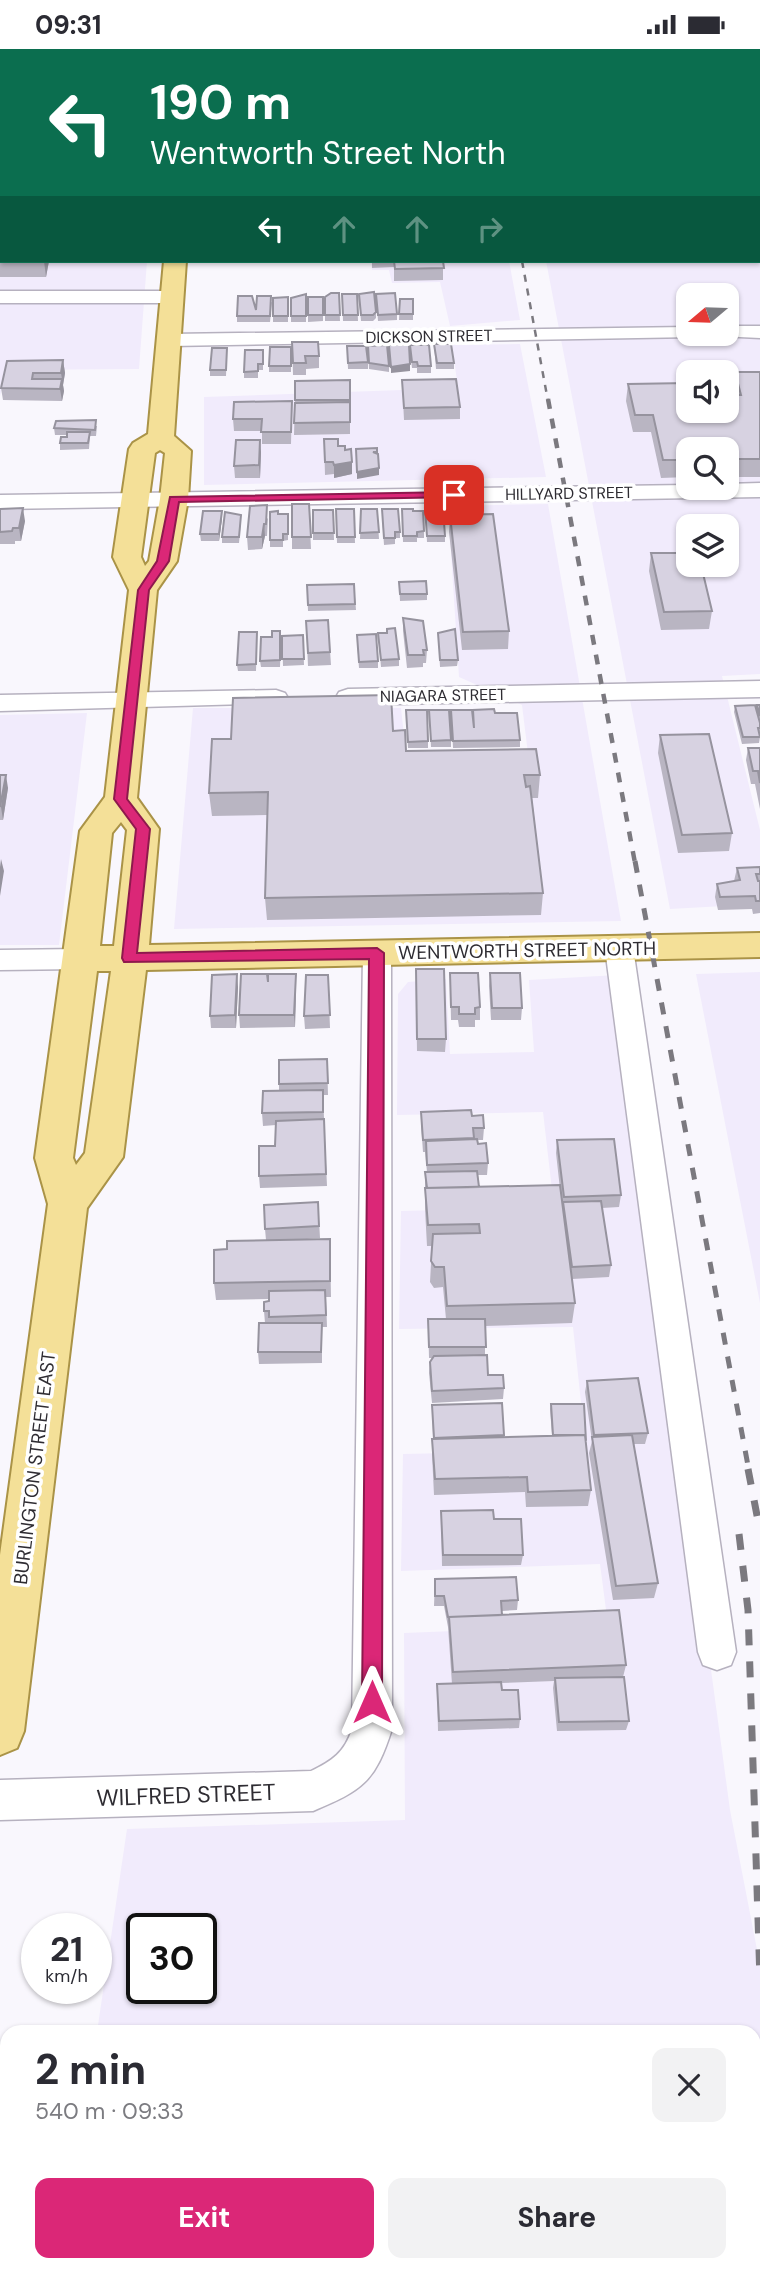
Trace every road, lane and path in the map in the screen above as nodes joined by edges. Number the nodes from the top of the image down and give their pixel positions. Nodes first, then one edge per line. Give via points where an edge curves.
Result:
1 (175, 263) edge
2 (0, 297) edge
3 (173, 297) junction
4 (739, 332) edge
5 (760, 332) edge
6 (676, 333) edge
7 (171, 340) junction
8 (161, 438) junction
9 (760, 490) edge
10 (135, 499) junction
11 (174, 499) junction
12 (0, 502) edge
13 (144, 590) junction
14 (760, 689) edge
15 (328, 697) edge
16 (301, 698) edge
17 (132, 701) junction
18 (0, 703) edge
19 (121, 799) junction
20 (760, 945) edge
21 (620, 947) junction
22 (377, 953) junction
23 (129, 958) junction
24 (81, 959) junction
25 (0, 960) edge
26 (68, 1204) junction
27 (717, 1652) dead end
28 (0, 1731) edge
29 (0, 1800) edge

1 - 3 main road
2 - 3 street
3 - 7 main road
4 - 5 street
6 - 7 street, DICKSON STREET
7 - 8 main road
8 - 10 main road via 142,449
8 - 11 main road via 178,451
9 - 11 street, HILLYARD STREET
10 - 11 street, HILLYARD STREET
10 - 12 street, HILLYARD STREET
10 - 13 main road via 127,557
11 - 13 main road via 163,561
13 - 17 main road
14 - 15 street, NIAGARA STREET
16 - 17 street
17 - 18 street
17 - 19 main road
19 - 23 main road via 143,829
19 - 24 main road, BURLINGTON STREET EAST via 96,831
20 - 21 main road, WENTWORTH STREET NORTH
21 - 22 main road, WENTWORTH STREET NORTH
21 - 27 street
22 - 23 main road, WENTWORTH STREET NORTH
22 - 29 street, WILFRED STREET via 372,1729 362,1760 342,1777 313,1791
23 - 24 main road, WENTWORTH STREET NORTH
23 - 26 main road via 104,1157
24 - 25 street, WENTWORTH STREET NORTH
24 - 26 main road, BURLINGTON STREET EAST via 54,1158
26 - 28 main road, BURLINGTON STREET EAST

